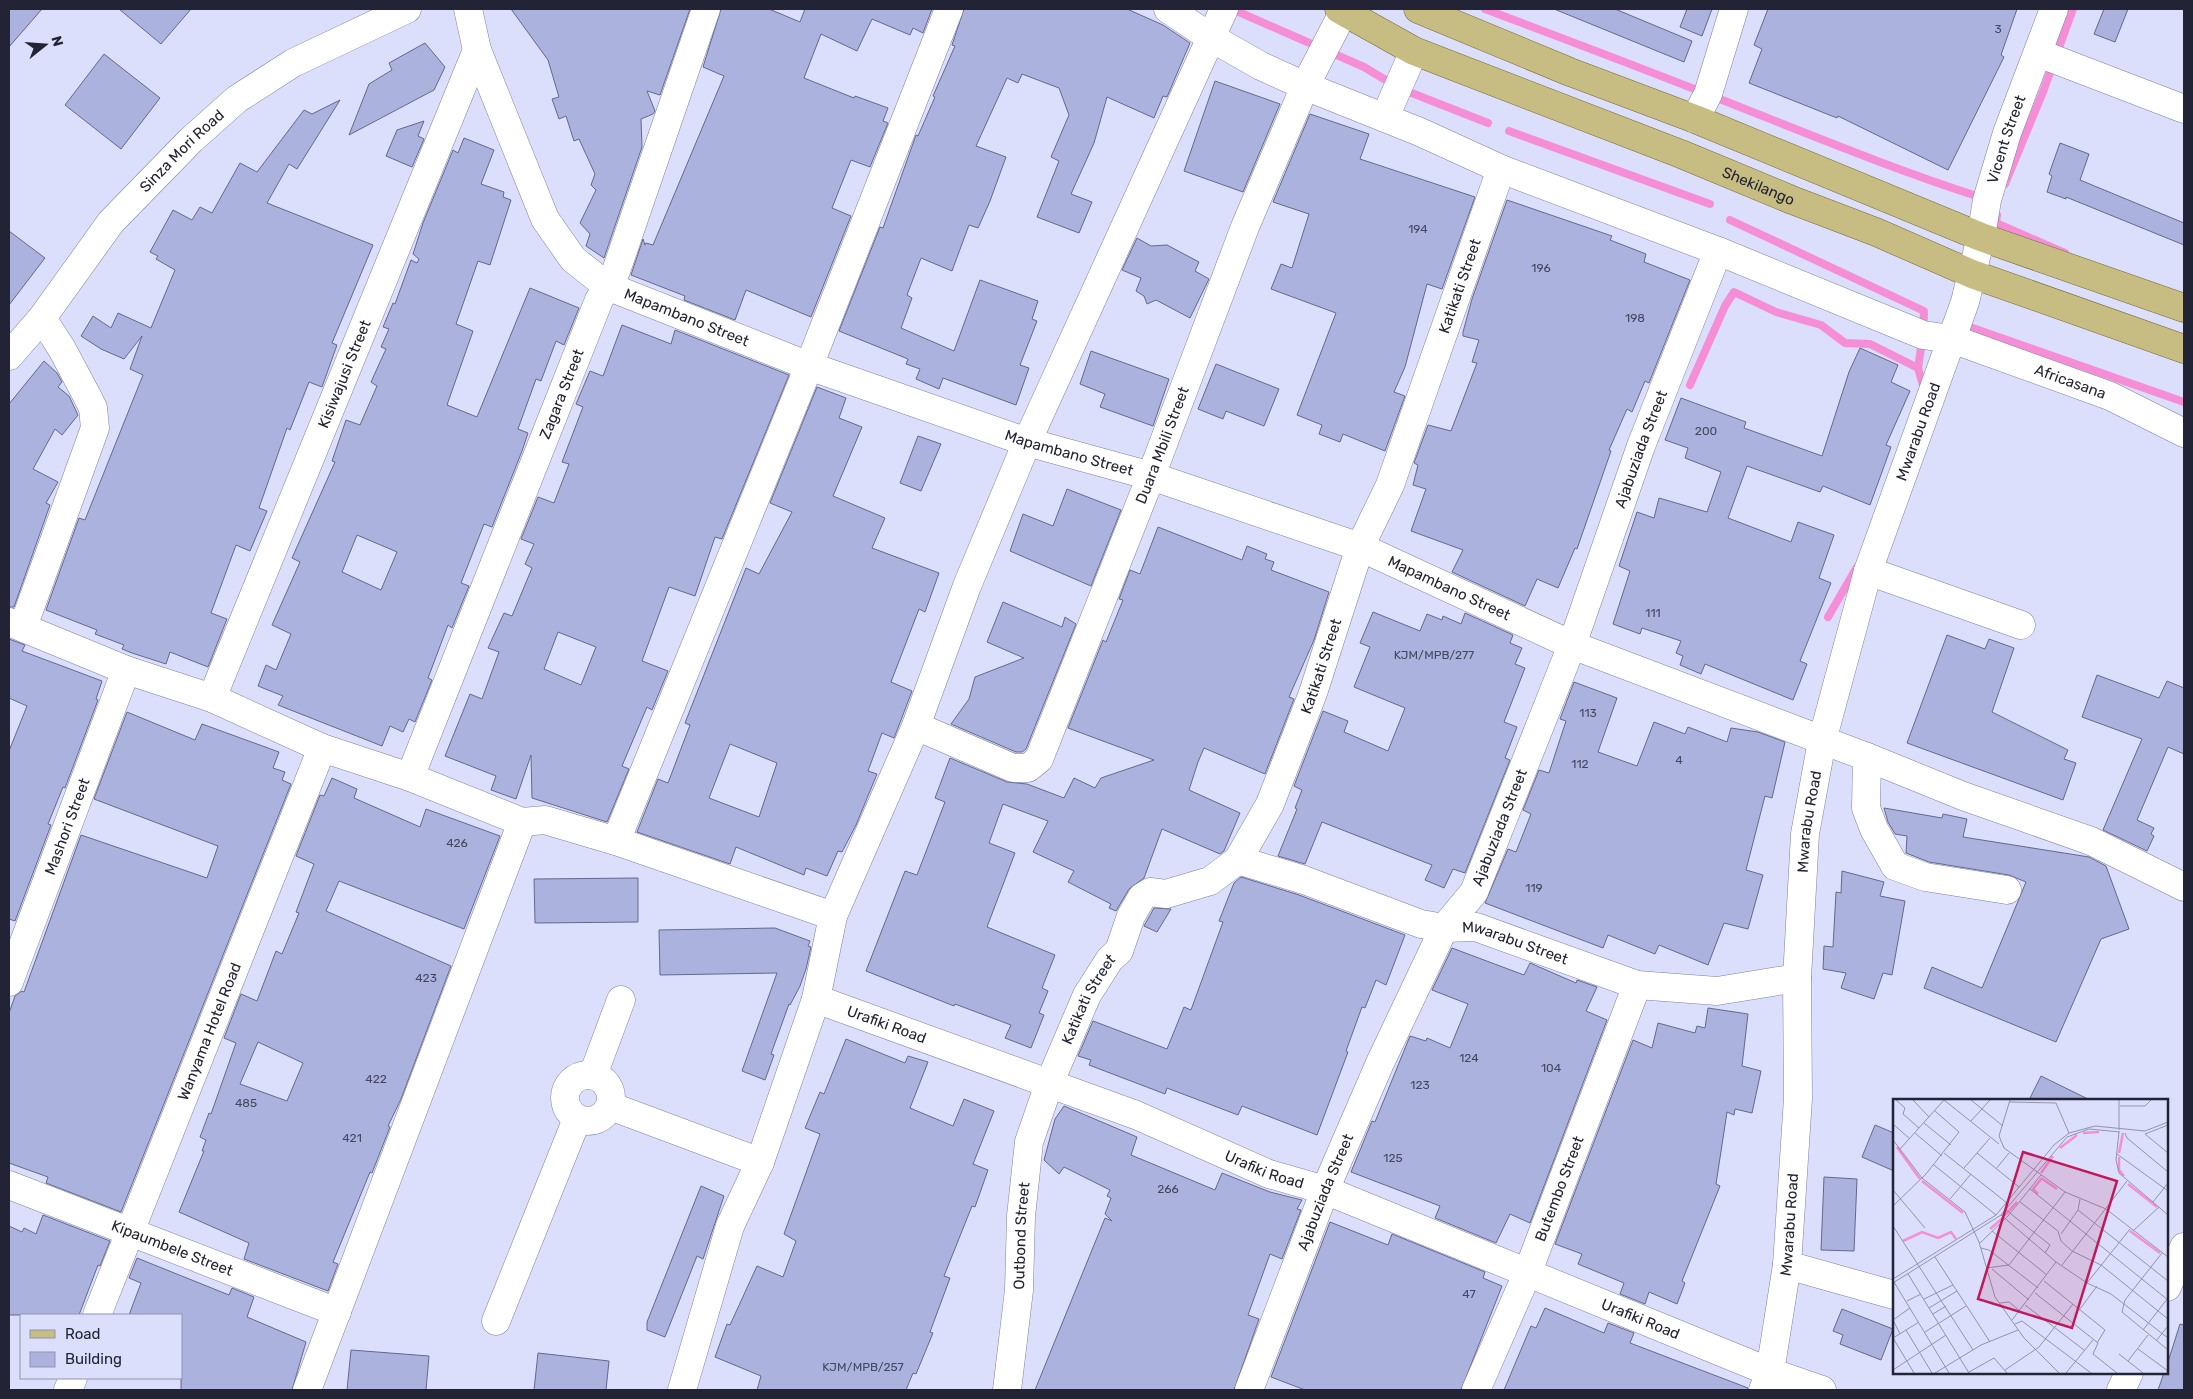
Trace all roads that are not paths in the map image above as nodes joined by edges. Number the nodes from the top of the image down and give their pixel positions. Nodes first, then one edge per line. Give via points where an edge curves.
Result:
1 (407, 9) edge
2 (468, 9) edge
3 (706, 9) edge
4 (949, 9) edge
5 (1168, 9) edge
6 (1224, 9) edge
7 (1734, 9) edge
8 (2054, 9) edge
9 (1342, 10) edge
10 (1427, 11) edge
11 (1210, 37) junction
12 (477, 50) junction
13 (1414, 52) junction
14 (2038, 53) junction
15 (1305, 86) junction
16 (2184, 108) edge
17 (1385, 117) junction
18 (1695, 119) junction
19 (1501, 169) junction
20 (1981, 237) junction
21 (1718, 251) junction
22 (1972, 274) junction
23 (607, 286) junction
24 (2184, 308) edge
25 (42, 318) junction
26 (1952, 339) junction
27 (2184, 349) edge
28 (9, 356) edge
29 (809, 366) junction
30 (2184, 434) edge
31 (1027, 442) junction
32 (1151, 476) junction
33 (1360, 547) junction
34 (1868, 571) junction
35 (16, 625) edge
36 (2021, 625) dead end
37 (1572, 645) junction
38 (126, 670) junction
39 (212, 698) junction
40 (916, 726) junction
41 (1822, 741) junction
42 (322, 748) junction
43 (1867, 757) junction
44 (410, 777) junction
45 (522, 822) junction
46 (616, 841) junction
47 (1238, 860) junction
48 (2184, 887) edge
49 (2008, 890) dead end
50 (833, 916) junction
51 (1444, 928) junction
52 (1797, 978) junction
53 (9, 982) edge
54 (1637, 985) junction
55 (816, 999) junction
56 (621, 1000) dead end
57 (593, 1075) junction
58 (1049, 1084) junction
59 (610, 1106) junction
60 (577, 1118) junction
61 (760, 1162) junction
62 (9, 1185) edge
63 (1325, 1190) junction
64 (129, 1232) junction
65 (2184, 1247) edge
66 (1787, 1265) junction
67 (1527, 1274) junction
68 (2168, 1284) edge
69 (1893, 1295) edge
70 (337, 1312) junction
71 (97, 1314) edge
72 (496, 1321) dead end
73 (2129, 1374) edge
74 (1767, 1381) edge
75 (308, 1390) edge
76 (682, 1390) edge
77 (1007, 1390) edge
78 (1249, 1390) edge
79 (1476, 1390) edge
80 (1822, 1390) edge
81 (2121, 1390) edge

1 - 25 street, Sinza Mori Road via 293,62 237,98 111,222
2 - 12 street, Mapambano Street
3 - 23 street, Zagara Street via 616,271
4 - 29 street
5 - 11 street, Africasana
6 - 11 street
7 - 18 street via 1708,94
8 - 14 street, Vicent Street
9 - 13 main road, Shekilango
9 - 15 street, Duara Mbili Street
10 - 18 main road via 1570,72
11 - 15 street, Africasana
11 - 31 street
12 - 23 street, Mapambano Street via 545,219 573,259
12 - 39 street, Kisiwajusi Street
13 - 17 street
13 - 22 main road, Shekilango via 1682,154
14 - 16 street
14 - 20 street, Vicent Street via 2007,133 1987,200
15 - 17 street, Africasana
15 - 32 street, Duara Mbili Street via 1245,227
17 - 19 street, Africasana
18 - 20 main road
19 - 21 street, Africasana
19 - 33 street, Katikati Street via 1390,485
20 - 22 street, Vicent Street
20 - 24 main road
21 - 26 street, Africasana via 1923,335
21 - 37 street, Ajabuziada Street via 1641,446
22 - 26 street, Mwarabu Road
22 - 27 main road, Shekilango
23 - 29 street, Mapambano Street
23 - 44 street, Zagara Street
25 - 28 street, Sinza Mori Road
25 - 35 street via 88,396 95,428
26 - 30 street, Africasana via 2110,396
26 - 34 street, Mwarabu Road
29 - 31 street, Mapambano Street
29 - 46 street
31 - 32 street, Mapambano Street
31 - 40 street via 967,586
32 - 33 street, Mapambano Street
32 - 40 street, Duara Mbili Street via 1038,759 1028,768 1013,768
33 - 37 street, Mapambano Street
33 - 47 street, Katikati Street via 1313,692 1270,804
34 - 36 street
34 - 41 street, Mwarabu Road
35 - 38 street
37 - 41 street, Mapambano Street
37 - 51 street, Ajabuziada Street via 1474,892
38 - 39 street
38 - 53 street, Mashori Street
39 - 42 street
40 - 50 street
41 - 43 street, Mapambano Street
41 - 52 street, Mwarabu Road via 1806,834
42 - 44 street
42 - 64 street, Wanyama Hotel Road
43 - 48 street, Mapambano Street via 1963,796 2091,841
43 - 49 street via 1866,808 1874,829 1896,866 1925,877
44 - 45 street
45 - 46 street via 545,820
45 - 70 street
46 - 50 street
47 - 51 street, Mwarabu Street via 1304,880 1421,924
47 - 58 street, Katikati Street via 1210,881 1166,894 1150,892 1142,896 1119,951 1110,959 1087,995
50 - 55 street
51 - 54 street, Mwarabu Street via 1476,928
51 - 63 street, Ajabuziada Street
52 - 54 street, Mwarabu Street via 1717,991
52 - 66 street, Mwarabu Road via 1798,1098
54 - 67 street, Butembo Street
55 - 58 street, Urafiki Road
55 - 61 street
56 - 57 street
57 - 59 street via 606,1083 610,1091
57 - 60 street via 575,1078 564,1094 565,1104
58 - 63 street, Urafiki Road via 1136,1115 1269,1174
58 - 77 street, Outbond Street via 1029,1142 1021,1216 1019,1290
59 - 60 street via 596,1120
59 - 61 street
60 - 72 street
61 - 76 street via 730,1226
62 - 64 street, Kipaumbele Street
63 - 67 street, Urafiki Road
63 - 78 street, Ajabuziada Street
64 - 70 street, Kipaumbele Street
64 - 71 street, Wanyama Hotel Road
65 - 68 street
66 - 69 street
66 - 74 street, Mwarabu Road
67 - 74 street, Urafiki Road
67 - 79 street, Butembo Street
70 - 75 street
73 - 81 street
74 - 80 street, Urafiki Road

